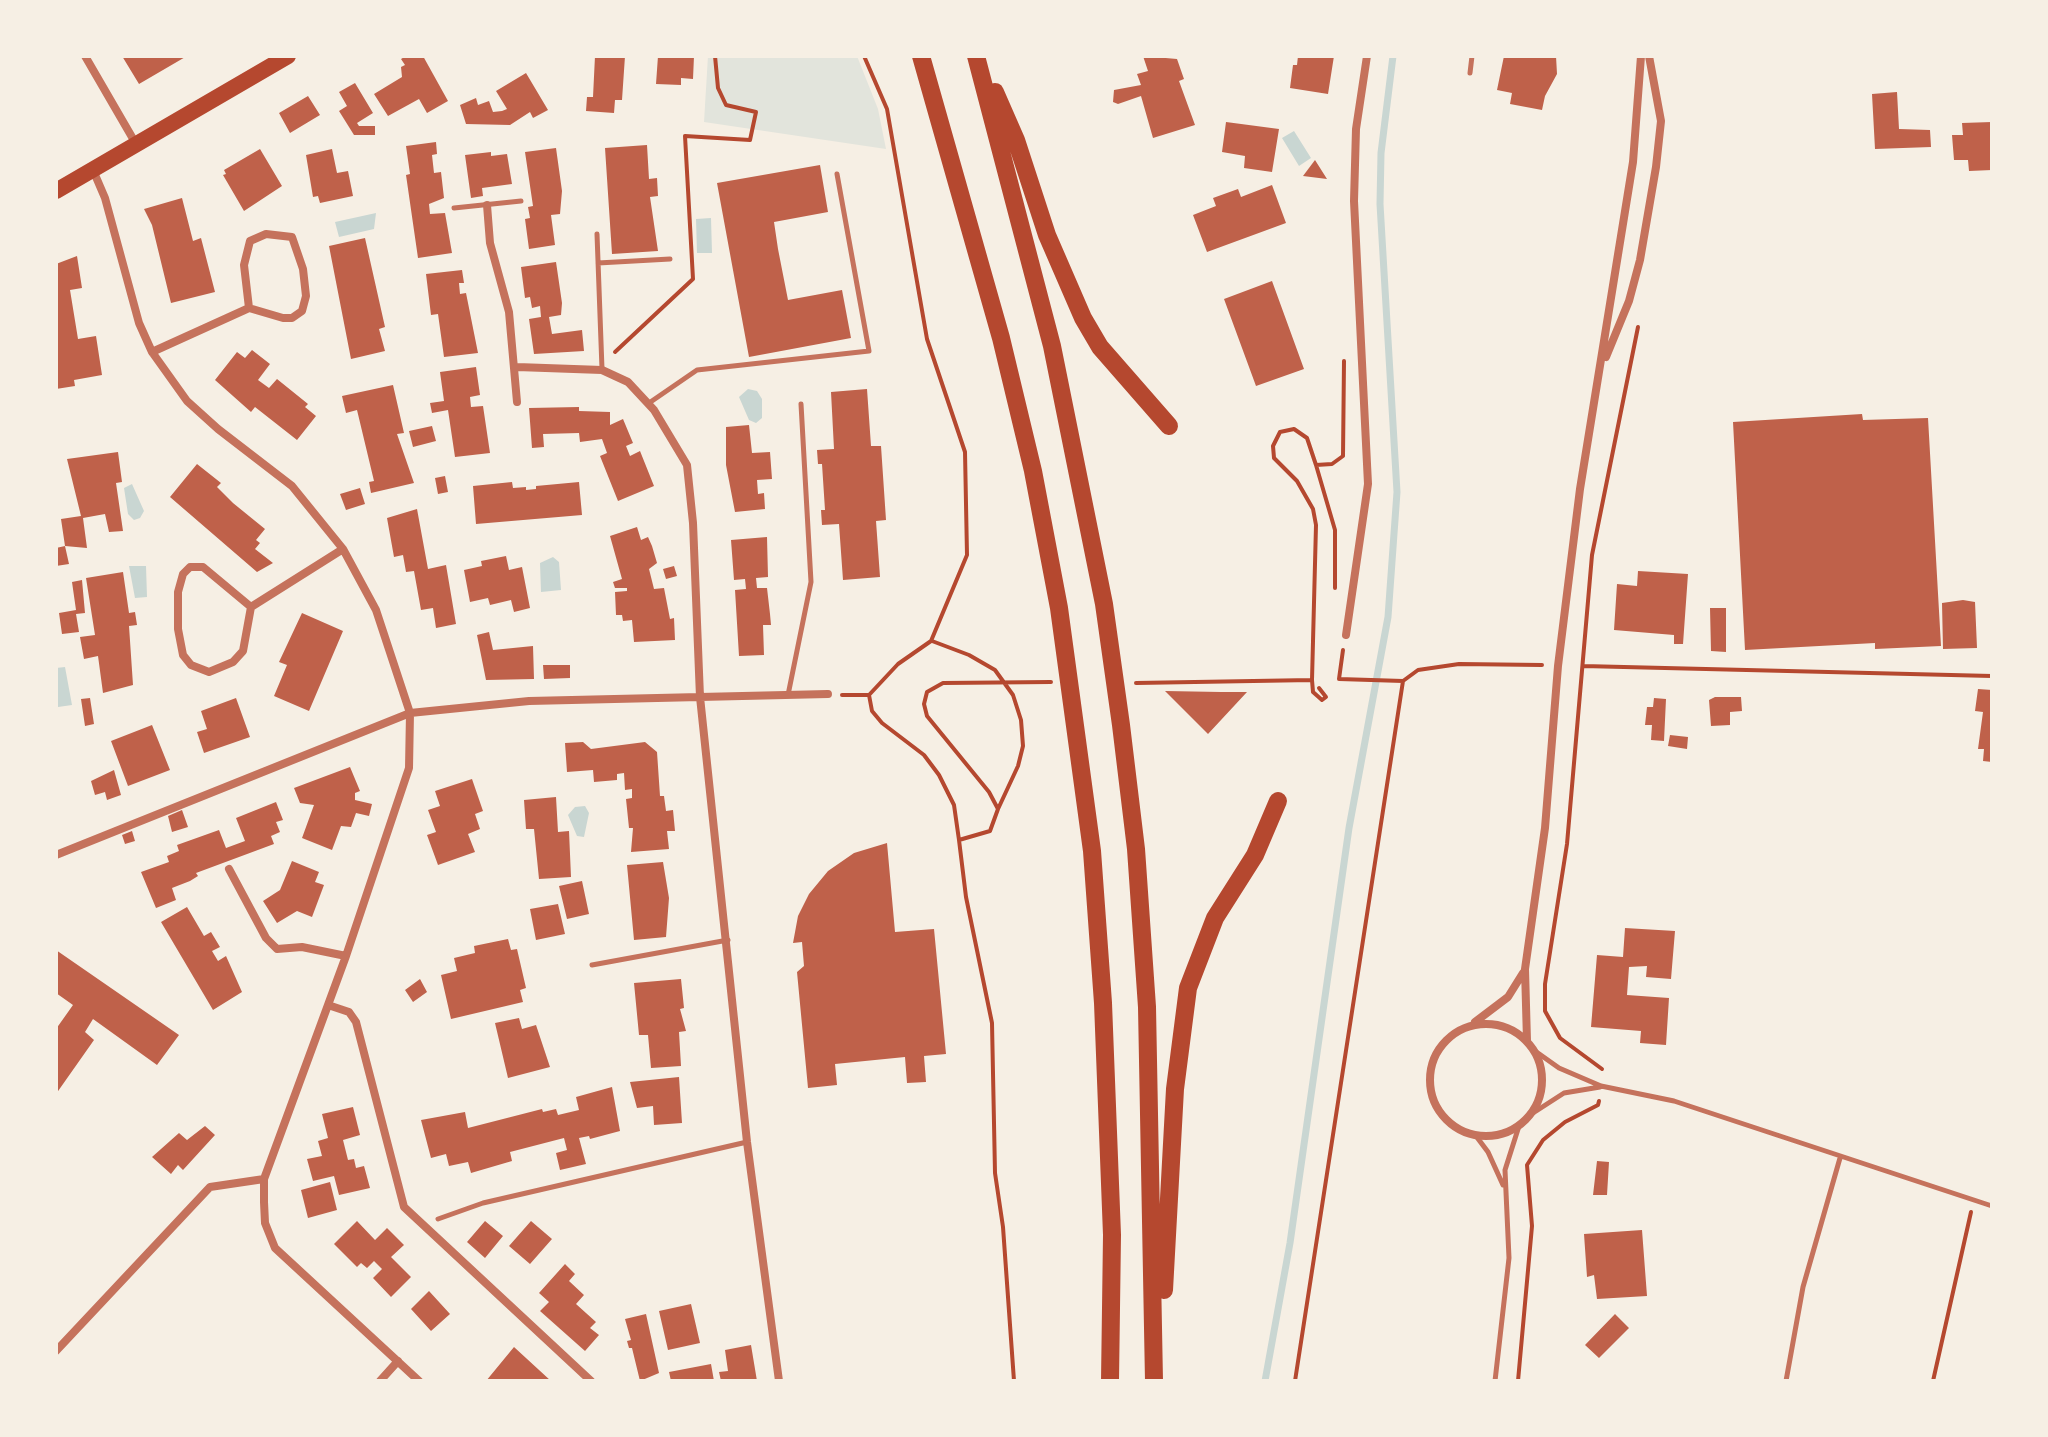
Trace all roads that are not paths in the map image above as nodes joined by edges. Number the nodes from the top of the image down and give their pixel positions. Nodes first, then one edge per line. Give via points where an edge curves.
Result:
1 (85, 56) edge
2 (288, 56) edge
3 (921, 56) edge
4 (977, 56) edge
5 (1367, 56) edge
6 (1472, 56) edge
7 (1641, 56) edge
8 (1649, 56) edge
9 (1470, 73) dead end
10 (136, 144) junction
11 (93, 169) junction
12 (837, 174) dead end
13 (56, 191) edge
14 (521, 201) dead end
15 (487, 205) junction
16 (454, 208) dead end
17 (597, 234) dead end
18 (670, 259) dead end
19 (598, 263) junction
20 (249, 308) junction
21 (152, 352) junction
22 (517, 367) junction
23 (1601, 368) junction
24 (602, 370) junction
25 (517, 402) dead end
26 (648, 404) junction
27 (801, 404) dead end
28 (1169, 426) dead end
29 (343, 549) junction
30 (251, 607) junction
31 (1346, 635) road end
32 (828, 694) road end
33 (788, 695) junction
34 (700, 697) junction
35 (410, 713) junction
36 (1278, 801) dead end
37 (56, 855) edge
38 (229, 869) dead end
39 (729, 940) junction
40 (346, 956) junction
41 (592, 965) dead end
42 (1525, 969) junction
43 (328, 1005) junction
44 (1470, 1026) junction
45 (1527, 1041) junction
46 (1535, 1051) junction
47 (1601, 1086) junction
48 (1533, 1113) junction
49 (1519, 1126) junction
50 (1476, 1136) junction
51 (747, 1142) junction
52 (1840, 1158) junction
53 (264, 1179) junction
54 (1504, 1190) junction
55 (1992, 1206) edge
56 (438, 1219) dead end
57 (56, 1351) edge
58 (398, 1361) junction
59 (380, 1381) edge
60 (419, 1381) edge
61 (591, 1381) edge
62 (779, 1381) edge
63 (1110, 1381) edge
64 (1157, 1381) edge
65 (1495, 1381) edge
66 (1786, 1381) edge

1 - 10 street
2 - 10 main road
3 - 63 highway via 1012,382 1065,650 1092,851 1103,1003 1112,1235
4 - 28 highway via 1016,140 1047,235 1083,318 1100,347
4 - 64 highway via 1052,346 1104,604 1136,849 1146,991
5 - 31 street via 1356,129 1354,201 1368,484
6 - 9 lane
7 - 23 street via 1633,162
8 - 23 street via 1661,121 1655,179 1633,287
10 - 11 main road
11 - 13 main road
11 - 21 street
12 - 26 lane via 869,351 697,370
14 - 15 lane
15 - 16 lane
15 - 22 street
17 - 19 lane
18 - 19 lane
19 - 24 lane
20 - 20 street via 283,318 302,311 303,269 292,237 266,234 250,241 244,265
20 - 21 street
21 - 29 street via 187,401 292,486
22 - 24 street
22 - 25 street
23 - 42 street via 1580,489
24 - 26 street via 628,382
26 - 34 street via 687,465
27 - 33 lane via 811,582
29 - 30 street
29 - 35 street via 376,610
30 - 30 street via 203,567 190,567 183,574 178,629 183,655 191,665 209,672 233,662 243,651
32 - 33 street
33 - 34 street
34 - 35 street via 529,701
34 - 39 street
35 - 37 street
35 - 40 street via 409,768
36 - 64 highway via 1255,855 1215,918 1188,988 1175,1089
38 - 40 street via 277,949 302,947
39 - 41 lane
39 - 51 street
40 - 43 street
42 - 44 street via 1508,997
42 - 45 street
43 - 53 street
43 - 61 street via 349,1012 356,1022 404,1207
44 - 45 street via 1501,1025
44 - 50 street via 1443,1044 1430,1075 1434,1100 1447,1121
45 - 46 street
46 - 47 lane
46 - 48 street via 1543,1082
47 - 48 lane via 1564,1093
47 - 52 lane via 1674,1101
48 - 49 street
49 - 50 street via 1506,1134
49 - 54 lane
50 - 54 lane
51 - 56 lane via 483,1203
51 - 62 street
52 - 55 lane
52 - 66 lane via 1803,1287
53 - 57 street via 210,1187
53 - 58 street via 265,1223 275,1248
54 - 65 lane via 1509,1258
58 - 59 street
58 - 60 street

